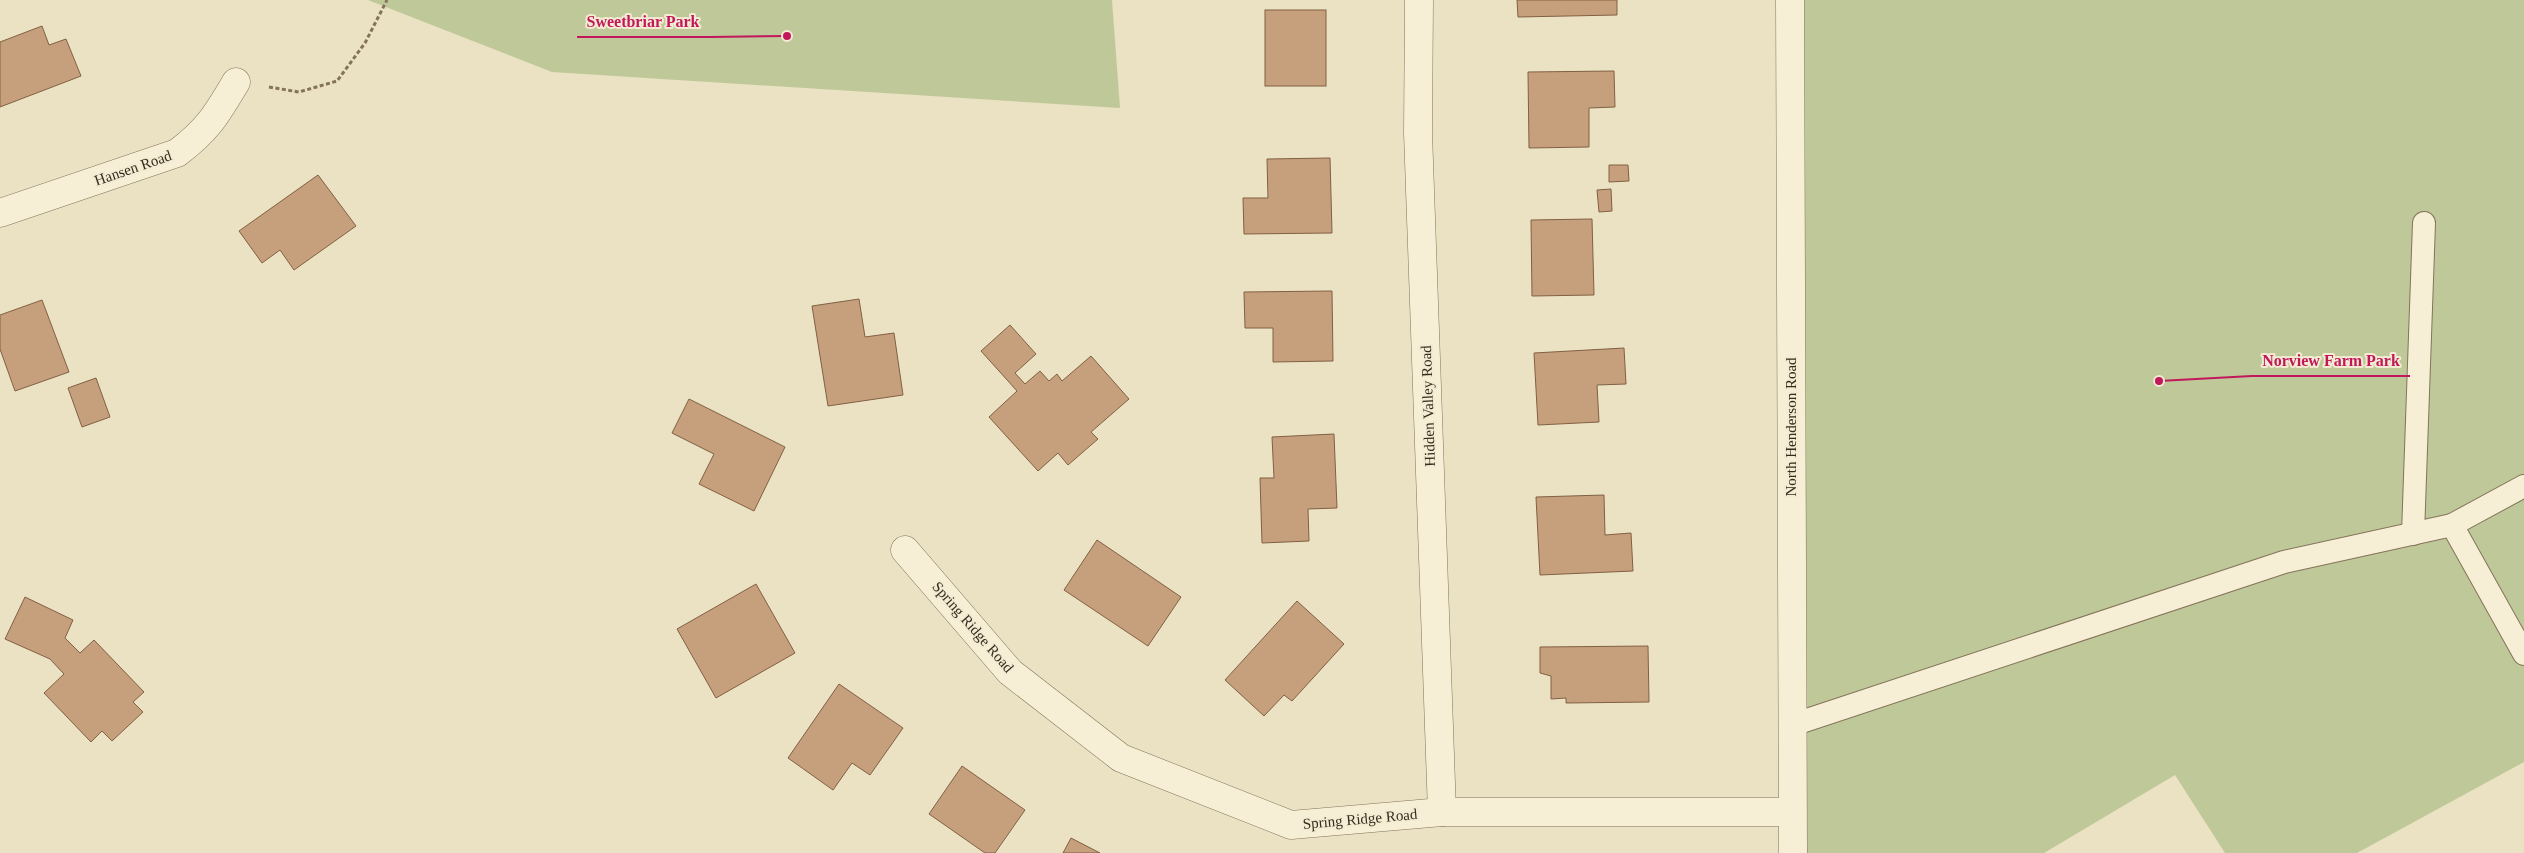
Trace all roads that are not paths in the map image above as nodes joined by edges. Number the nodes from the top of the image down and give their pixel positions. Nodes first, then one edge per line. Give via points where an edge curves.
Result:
1 (1418, 0) edge
2 (1790, 0) edge
3 (236, 82) road end
4 (0, 213) edge
5 (2424, 223) dead end
6 (2524, 486) edge
7 (2452, 526) junction
8 (2413, 534) junction
9 (906, 550) dead end
10 (2524, 654) edge
11 (1792, 725) junction
12 (1442, 812) junction
13 (1791, 812) junction
14 (1793, 853) edge

1 - 12 street, Hidden Valley Road via 1418,133
2 - 11 street, North Henderson Road
3 - 4 street, Hansen Road via 200,136 177,154
5 - 8 lane
6 - 7 lane
7 - 8 lane
7 - 10 lane
8 - 11 lane via 2284,562
9 - 12 street, Spring Ridge Road via 1010,672 1121,758 1291,825
11 - 13 street, North Henderson Road
12 - 13 street, Spring Ridge Road
13 - 14 street, North Henderson Road

